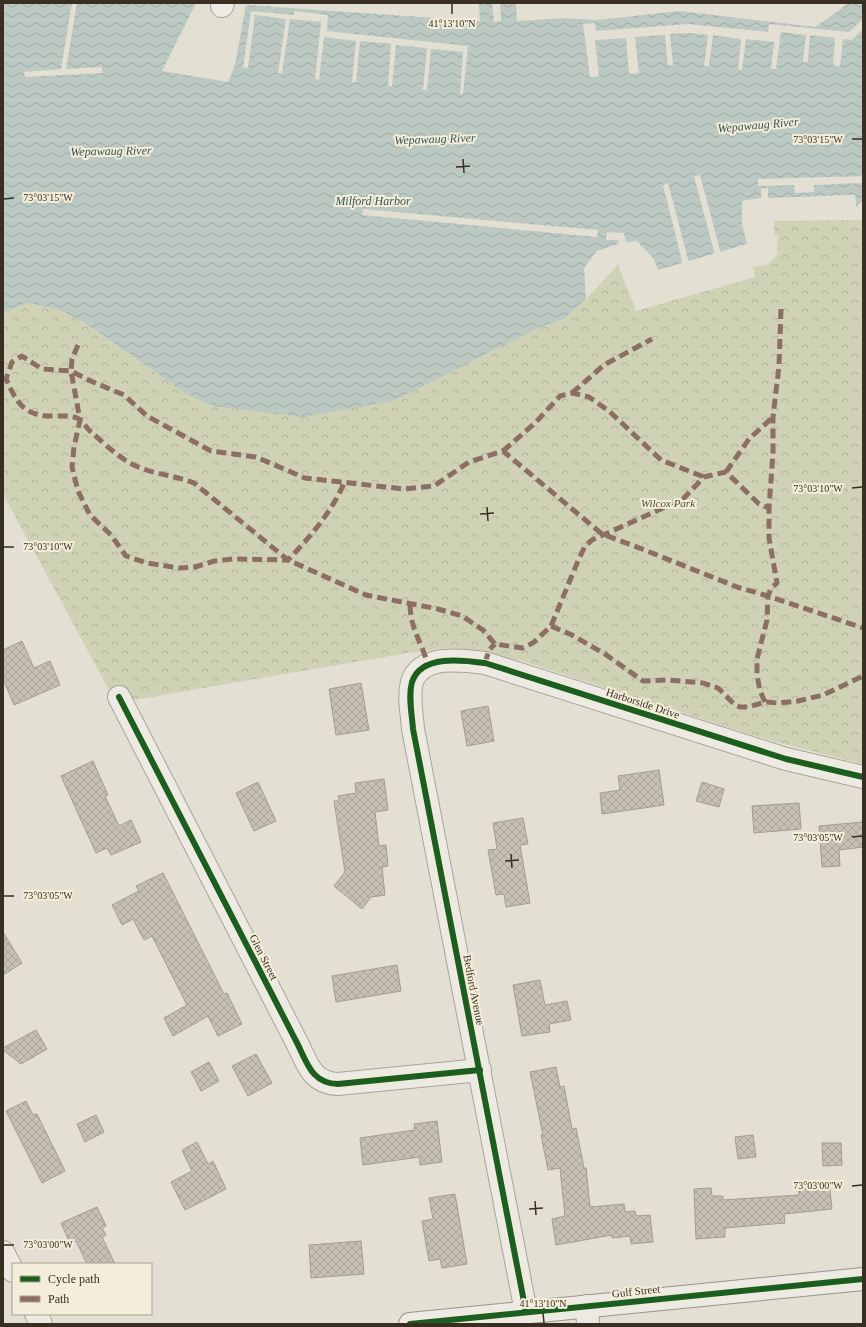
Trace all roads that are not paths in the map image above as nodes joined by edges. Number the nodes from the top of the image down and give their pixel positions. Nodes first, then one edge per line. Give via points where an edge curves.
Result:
1 (418, 674) joint
2 (119, 697) dead end
3 (863, 777) edge
4 (480, 1070) junction
5 (3, 1252) edge
6 (12, 1269) edge
7 (863, 1279) edge
8 (526, 1312) junction
9 (36, 1315) edge
10 (588, 1315) edge
11 (41, 1324) edge
12 (410, 1324) edge

1 - 3 street, Harborside Drive via 436,662 485,663 786,758
1 - 4 street, Bedford Avenue via 411,688 413,729
2 - 4 street, Glen Street via 316,1078 338,1084
4 - 8 street, Bedford Avenue
5 - 6 street
7 - 10 street, Gulf Street
8 - 10 street, Gulf Street
8 - 12 street, Gulf Street
9 - 11 street

